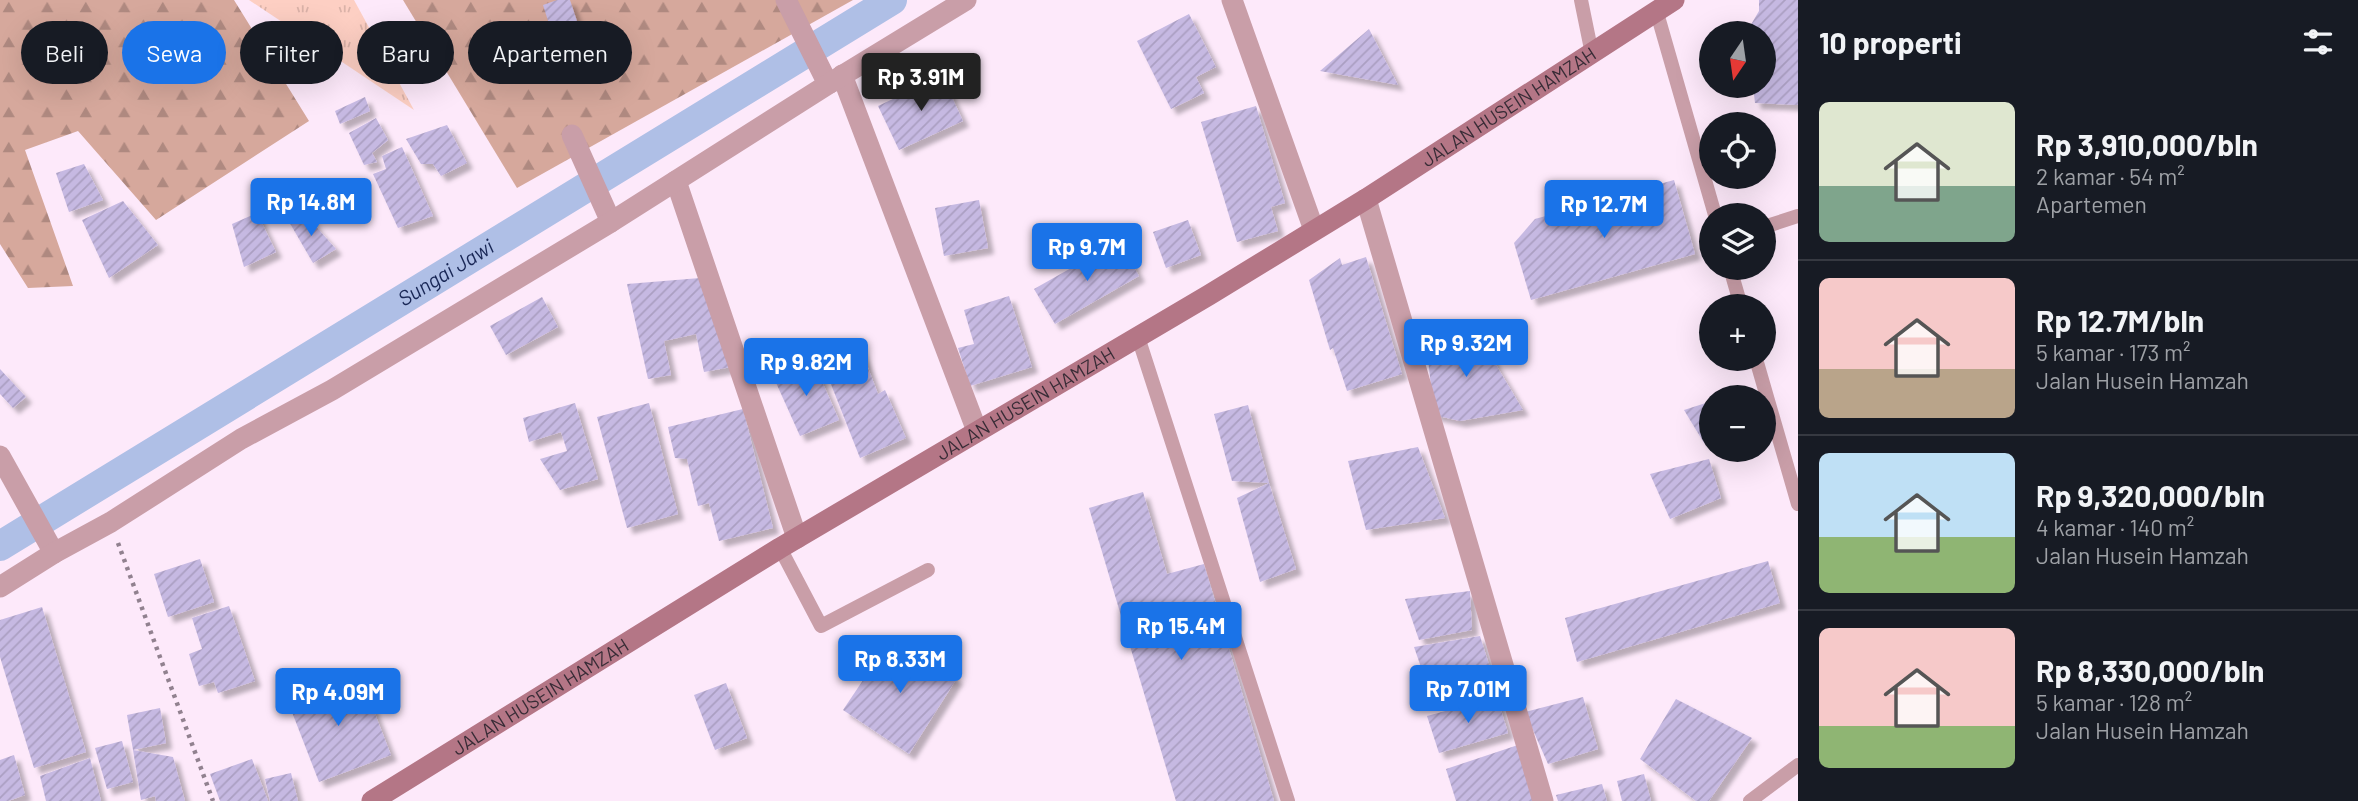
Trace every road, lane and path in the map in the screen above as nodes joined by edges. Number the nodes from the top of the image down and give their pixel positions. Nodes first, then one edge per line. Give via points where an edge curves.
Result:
1 (786, 0) edge
2 (966, 0) edge
3 (1232, 0) edge
4 (1581, 0) edge
5 (1674, 0) edge
6 (1657, 13) junction
7 (1592, 54) junction
8 (839, 83) junction
9 (572, 135) dead end
10 (676, 181) junction
11 (1366, 199) junction
12 (1712, 203) edge
13 (1798, 216) edge
14 (611, 222) junction
15 (1776, 223) edge
16 (1314, 230) junction
17 (1138, 337) junction
18 (1759, 371) edge
19 (977, 431) junction
20 (0, 456) edge
21 (1798, 504) edge
22 (110, 522) junction
23 (789, 543) junction
24 (51, 547) junction
25 (928, 570) dead end
26 (0, 587) edge
27 (1796, 771) edge
28 (213, 801) edge
29 (372, 801) edge
30 (1288, 801) edge
31 (1543, 801) edge
32 (1750, 801) edge

1 - 8 street
2 - 8 street
3 - 16 street
4 - 7 lane
5 - 6 street, JALAN HUSEIN HAMZAH
6 - 7 street, JALAN HUSEIN HAMZAH
6 - 12 lane
7 - 11 street, JALAN HUSEIN HAMZAH
8 - 10 street
8 - 19 street
9 - 14 street
10 - 14 street
10 - 23 street
11 - 16 street, JALAN HUSEIN HAMZAH
11 - 31 street
13 - 15 lane
14 - 22 street via 332,390 241,439
16 - 17 street, JALAN HUSEIN HAMZAH
17 - 19 street, JALAN HUSEIN HAMZAH
17 - 30 lane
18 - 21 lane
19 - 23 street, JALAN HUSEIN HAMZAH
20 - 24 street
22 - 24 street
22 - 28 path
23 - 25 lane via 821,626
23 - 29 street, JALAN HUSEIN HAMZAH
24 - 26 street
27 - 32 lane

